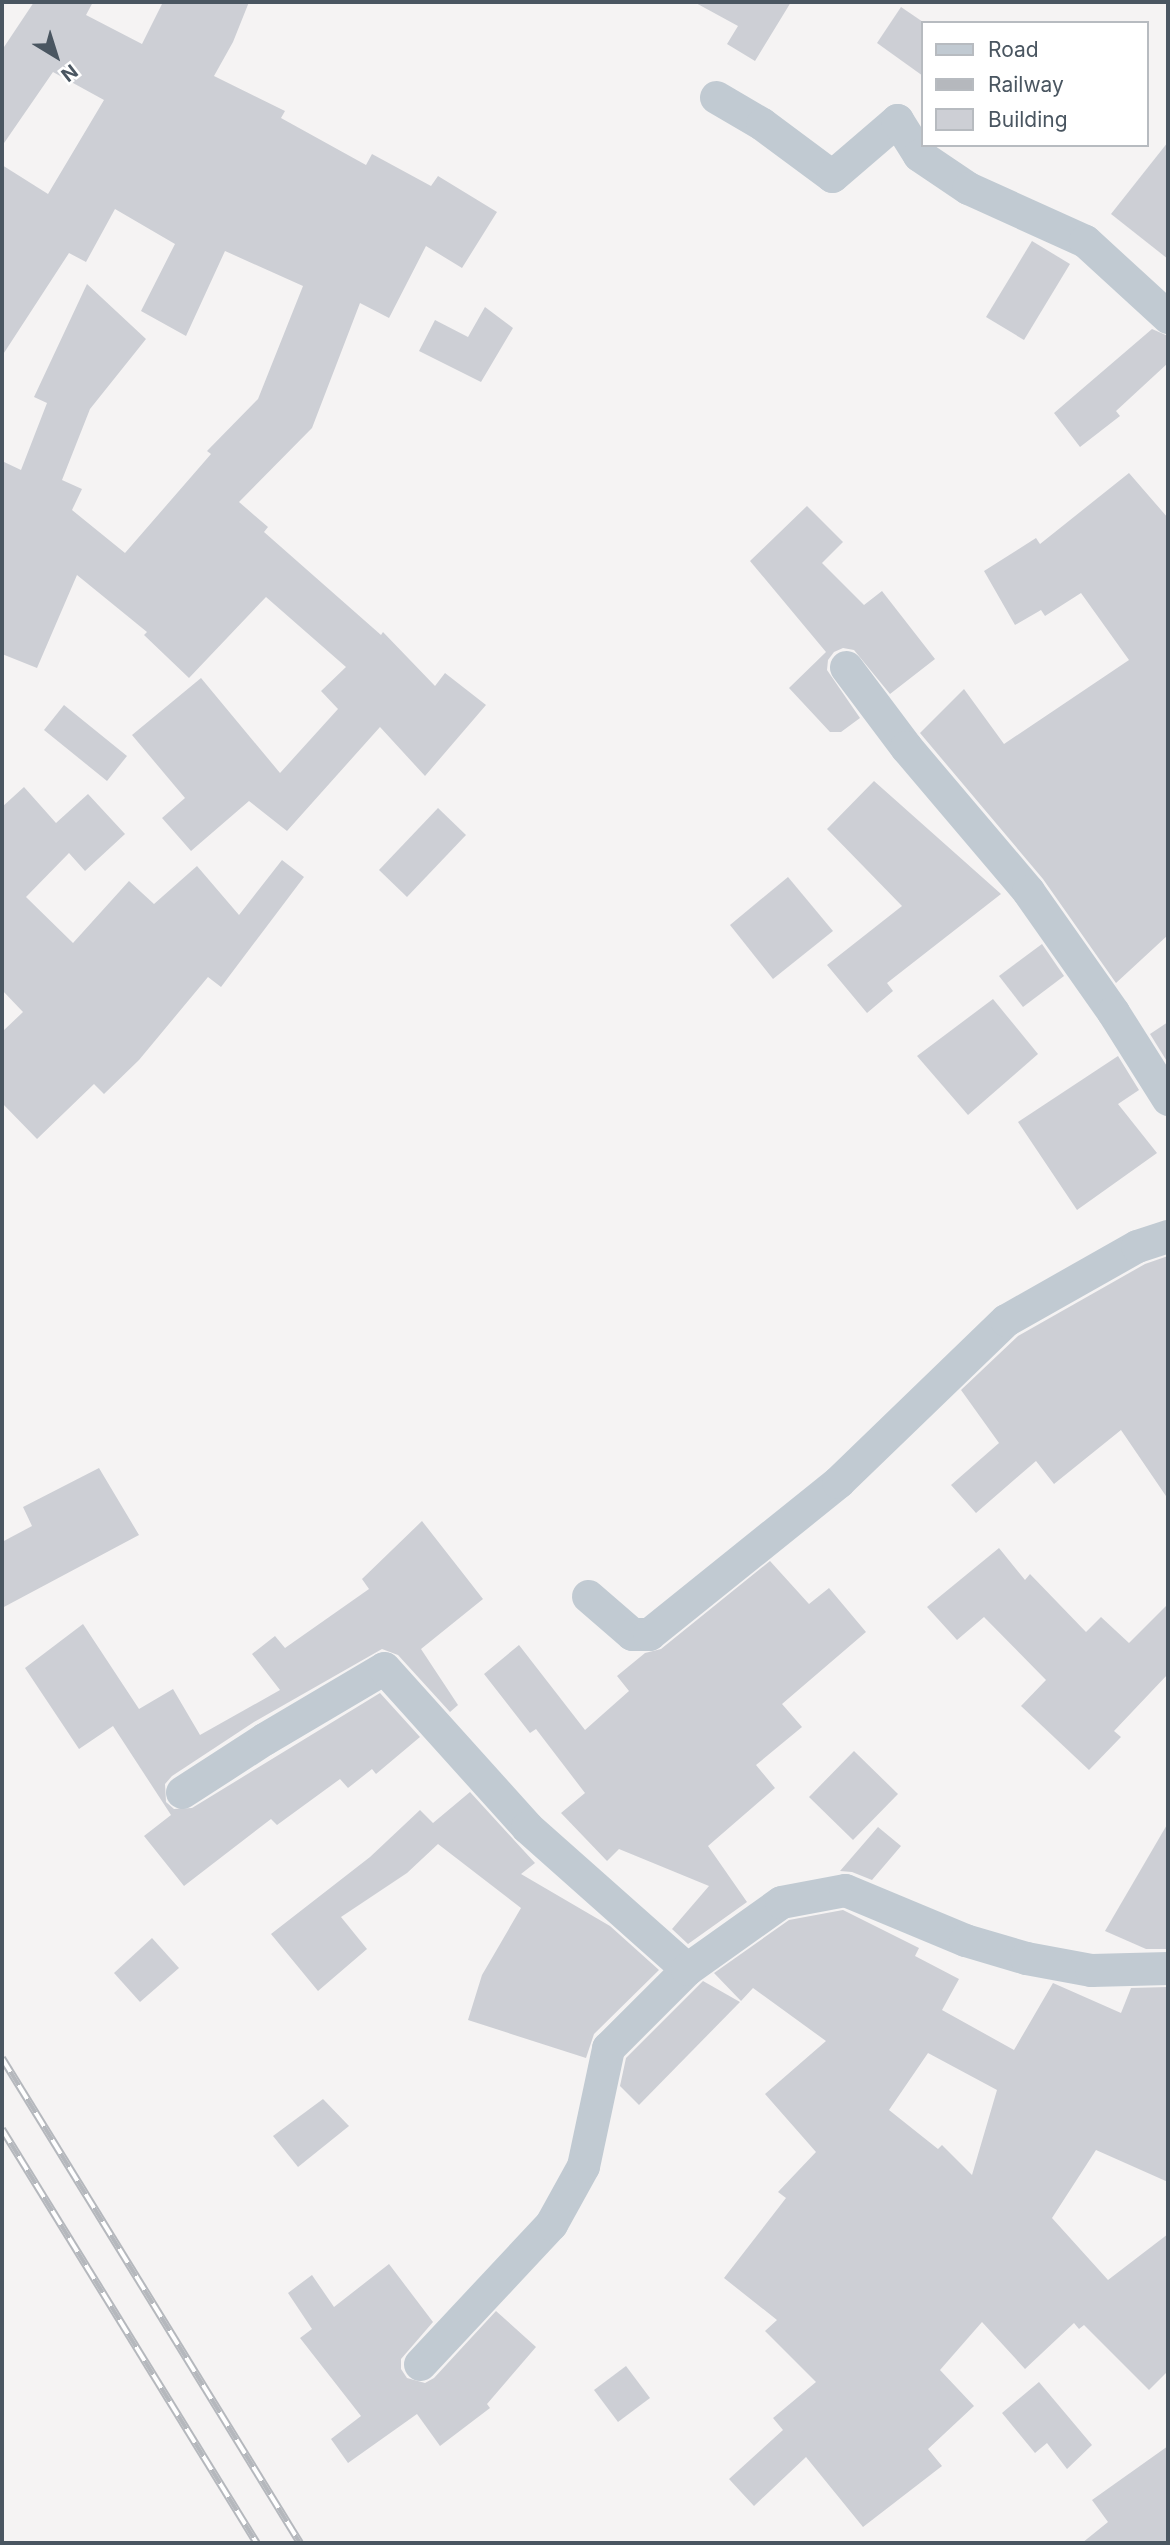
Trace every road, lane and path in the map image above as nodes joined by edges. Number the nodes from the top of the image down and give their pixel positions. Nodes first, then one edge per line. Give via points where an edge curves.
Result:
1 (716, 97) dead end
2 (1168, 317) edge
3 (846, 667) dead end
4 (1168, 1099) edge
5 (1168, 1236) edge
6 (588, 1596) dead end
7 (182, 1792) dead end
8 (1168, 1968) edge
9 (687, 1969) junction
10 (420, 2364) dead end

1 - 2 street via 762,124 832,176 897,120 919,155 968,188 1085,240
3 - 4 street via 906,747 1028,891
5 - 6 street via 1137,1246 1006,1320 838,1482 649,1634 632,1634
7 - 9 street via 384,1668 527,1827
8 - 9 street via 1091,1969 1026,1958 965,1940 845,1891 781,1902
9 - 10 street via 608,2048 583,2166 551,2224

